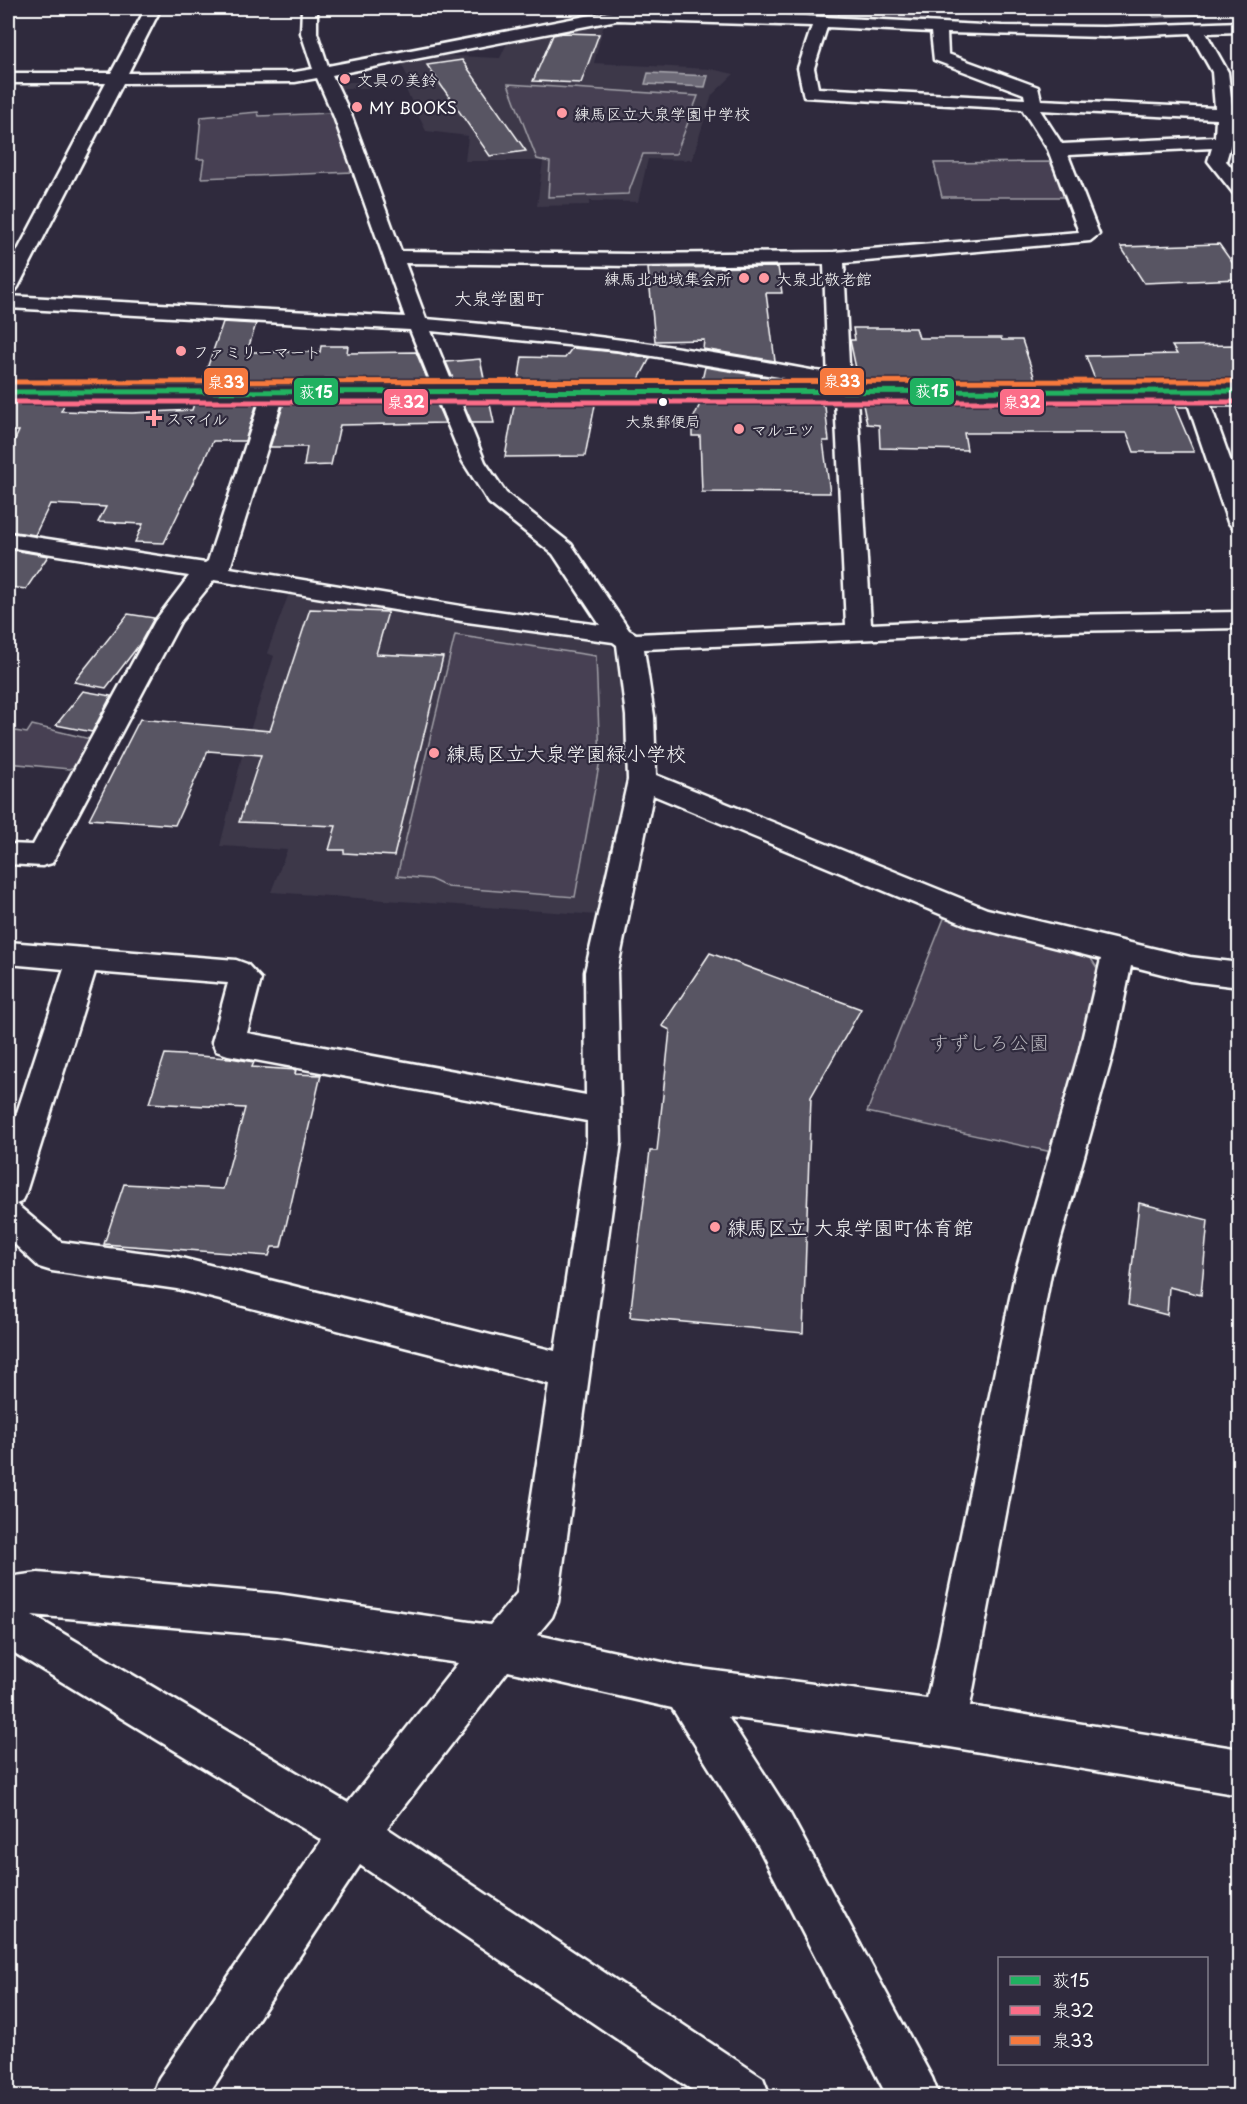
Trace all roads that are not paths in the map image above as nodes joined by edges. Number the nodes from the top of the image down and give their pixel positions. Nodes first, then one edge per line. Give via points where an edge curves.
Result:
1 (153, 8) edge
2 (309, 8) edge
3 (1227, 8) edge
4 (560, 9) dead end
5 (614, 13) edge
6 (1109, 16) dead end
7 (821, 22) junction
8 (1234, 27) edge
9 (1195, 28) junction
10 (939, 29) junction
11 (1118, 31) junction
12 (324, 72) junction
13 (8, 78) edge
14 (116, 78) junction
15 (1031, 104) junction
16 (1225, 114) junction
17 (1222, 142) junction
18 (1057, 150) junction
19 (1239, 190) edge
20 (395, 257) junction
21 (834, 258) junction
22 (8, 287) edge
23 (8, 302) edge
24 (418, 325) junction
25 (841, 388) junction
26 (1195, 391) junction
27 (1239, 391) edge
28 (8, 392) edge
29 (274, 392) junction
30 (447, 392) junction
31 (1239, 522) edge
32 (8, 540) edge
33 (209, 571) junction
34 (1239, 620) edge
35 (859, 632) junction
36 (625, 639) junction
37 (642, 780) junction
38 (8, 854) edge
39 (1119, 952) junction
40 (8, 953) edge
41 (83, 959) junction
42 (1239, 975) edge
43 (603, 1111) junction
44 (8, 1192) edge
45 (8, 1216) edge
46 (570, 1372) junction
47 (8, 1598) edge
48 (8, 1625) edge
49 (500, 1648) junction
50 (685, 1689) junction
51 (944, 1724) junction
52 (1239, 1772) edge
53 (354, 1833) junction
54 (177, 2097) edge
55 (745, 2097) edge
56 (914, 2097) edge

1 - 14 street
2 - 12 street via 310,39
3 - 8 street
4 - 5 street
5 - 7 street
5 - 12 street
6 - 11 street
7 - 10 street
7 - 15 street via 806,68 810,93
8 - 9 street
9 - 11 street
9 - 16 street via 1220,72
10 - 11 street
10 - 15 street via 939,57 1032,91
12 - 14 street via 295,77
12 - 20 street
13 - 14 street
14 - 22 street
15 - 16 street
15 - 18 street
16 - 17 street
17 - 18 street
17 - 19 street via 1217,161
18 - 21 street via 1089,234 1083,237
20 - 21 street
20 - 24 street
21 - 25 street
23 - 24 street
24 - 25 street via 530,333 723,358
24 - 30 street
25 - 26 street
25 - 30 street
25 - 35 street
26 - 27 street
26 - 31 street
28 - 29 street
29 - 30 street
29 - 33 street via 219,565
30 - 36 street via 461,435 483,480 497,498 562,549
32 - 33 street
33 - 36 street
33 - 38 street via 168,621 42,856
34 - 35 street
35 - 36 street
36 - 37 street via 640,717
37 - 39 street via 980,918
37 - 43 street via 601,972
39 - 42 street via 1190,969
39 - 51 street via 1096,1053 1033,1274
40 - 41 street
41 - 43 street via 236,972 245,979 228,1042
41 - 44 street
43 - 46 street via 604,1142
45 - 46 street via 52,1256 177,1273
46 - 49 street via 537,1602
47 - 49 street via 38,1594 277,1615
48 - 53 street
49 - 50 street
49 - 53 street
50 - 51 street
50 - 56 street via 774,1830
51 - 52 street
53 - 54 street
53 - 55 street

